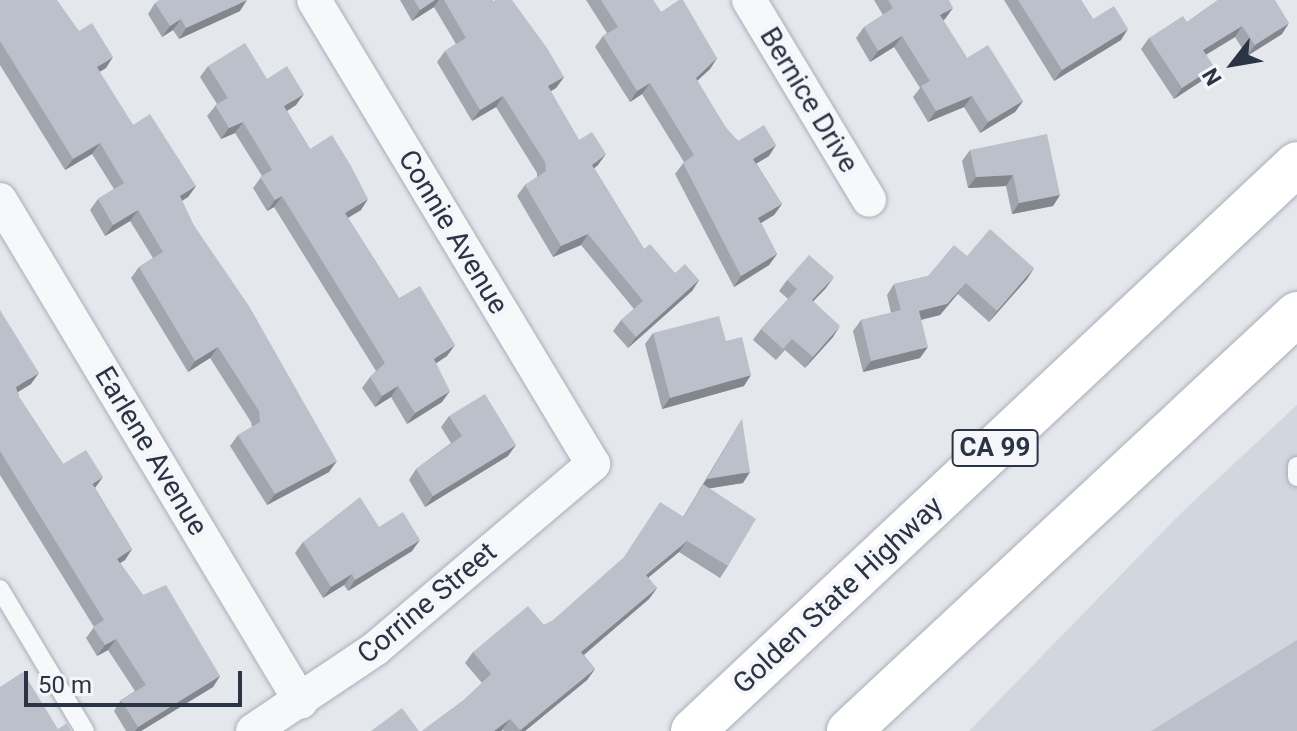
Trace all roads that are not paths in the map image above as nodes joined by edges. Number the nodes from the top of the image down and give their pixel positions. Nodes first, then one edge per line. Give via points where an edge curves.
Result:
1 (314, 0) edge
2 (749, 0) edge
3 (1297, 164) edge
4 (0, 200) edge
5 (869, 200) dead end
6 (1297, 314) edge
7 (593, 464) joint
8 (1297, 466) edge
9 (1297, 477) edge
10 (0, 589) edge
11 (301, 702) junction
12 (85, 731) edge
13 (253, 731) edge
14 (693, 731) edge
15 (849, 731) edge

1 - 7 street, Connie Avenue
2 - 5 street, Bernice Drive
3 - 14 highway, Golden State Highway / CA 99
4 - 11 street, Earlene Avenue
6 - 15 highway
7 - 11 street, Corrine Street via 375,649
8 - 9 lane
10 - 12 lane
11 - 13 street, Corrine Street

